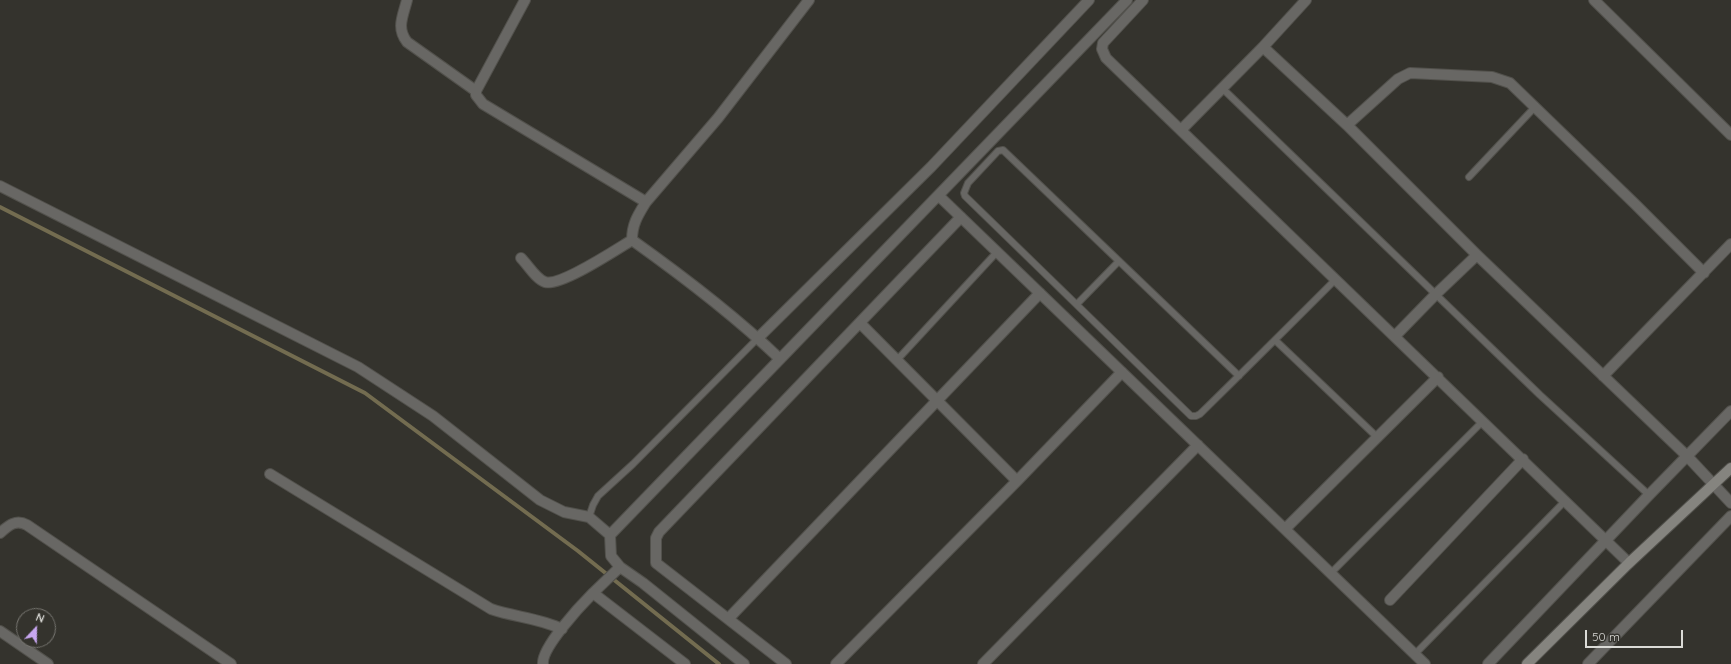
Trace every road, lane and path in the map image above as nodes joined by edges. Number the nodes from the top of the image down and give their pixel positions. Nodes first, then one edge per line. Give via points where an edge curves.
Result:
1 (407, 0) edge
2 (525, 0) edge
3 (809, 0) edge
4 (1089, 0) edge
5 (1127, 0) edge
6 (1143, 0) edge
7 (1306, 0) edge
8 (1594, 0) edge
9 (1109, 19) junction
10 (1117, 27) junction
11 (1263, 47) junction
12 (1222, 88) junction
13 (476, 91) junction
14 (1534, 108) junction
15 (1347, 125) junction
16 (1181, 130) junction
17 (1731, 136) edge
18 (1469, 177) dead end
19 (0, 186) edge
20 (939, 196) junction
21 (646, 202) junction
22 (961, 217) junction
23 (632, 240) junction
24 (1731, 244) edge
25 (997, 252) junction
26 (1477, 255) junction
27 (521, 258) dead end
28 (1119, 261) junction
29 (1704, 273) junction
30 (1336, 279) junction
31 (1040, 293) junction
32 (1435, 295) junction
33 (1077, 304) junction
34 (860, 323) junction
35 (1395, 336) junction
36 (758, 338) junction
37 (1275, 340) junction
38 (780, 359) junction
39 (896, 360) junction
40 (1122, 372) junction
41 (1239, 376) junction
42 (1603, 376) junction
43 (1438, 377) junction
44 (938, 401) junction
45 (1731, 411) edge
46 (1483, 421) junction
47 (1377, 437) junction
48 (1198, 446) junction
49 (1687, 456) junction
50 (1523, 459) junction
51 (1731, 468) edge
52 (270, 474) dead end
53 (1017, 481) junction
54 (1713, 483) junction
55 (1649, 495) junction
56 (1566, 500) junction
57 (1731, 503) edge
58 (1731, 516) edge
59 (589, 517) junction
60 (1285, 529) junction
61 (0, 533) edge
62 (610, 535) junction
63 (1607, 540) junction
64 (1629, 563) junction
65 (617, 570) junction
66 (1331, 573) junction
67 (593, 593) junction
68 (1390, 600) dead end
69 (728, 619) junction
70 (562, 630) junction
71 (0, 631) edge
72 (1415, 654) junction
73 (48, 664) edge
74 (231, 664) edge
75 (543, 664) edge
76 (685, 664) edge
77 (744, 664) edge
78 (786, 664) edge
79 (836, 664) edge
80 (983, 664) edge
81 (1425, 664) edge
82 (1488, 664) edge
83 (1527, 664) edge
84 (1588, 664) edge

1 - 13 street via 400,28 407,42
2 - 13 street
3 - 21 street via 718,118
4 - 36 street via 931,167
5 - 9 street
6 - 10 street
7 - 11 street
8 - 17 street
9 - 10 street
9 - 20 street
10 - 16 street via 1103,43 1102,49 1106,58
11 - 12 street
11 - 15 street
12 - 16 street
12 - 32 lane
13 - 21 street via 476,96 483,104
14 - 15 street via 1510,83 1500,79 1410,72 1398,79
14 - 18 lane
14 - 29 street
15 - 26 street
16 - 30 street
19 - 59 street via 358,367 433,416 540,500 564,512
20 - 22 street
20 - 38 street
21 - 23 street via 633,225
22 - 25 street
22 - 34 street
23 - 27 street via 575,273 550,283 542,280
23 - 36 street via 695,286
24 - 29 street
25 - 31 street
25 - 39 lane
26 - 32 street
26 - 42 street
28 - 33 lane
28 - 33 lane via 1003,150 998,151 968,183 965,196
28 - 41 lane
29 - 42 street
30 - 35 street
30 - 37 lane
31 - 40 street
31 - 44 street
32 - 35 street
32 - 55 lane
33 - 41 lane via 1191,416 1200,414
34 - 39 street
34 - 69 street via 656,538 656,563
35 - 43 street
36 - 38 street
36 - 59 lane via 598,496
37 - 41 lane
37 - 47 lane
38 - 62 street
39 - 44 street
40 - 48 street
40 - 53 street
42 - 49 street
43 - 46 street
43 - 47 street
44 - 53 street
44 - 69 street
45 - 49 street
46 - 50 street
46 - 66 lane
47 - 60 street
48 - 60 street
48 - 80 street
49 - 54 street
49 - 55 street
50 - 56 street
50 - 68 street
51 - 54 street
52 - 70 street via 491,609 553,625
53 - 79 street
54 - 57 street
54 - 64 street
55 - 63 street
56 - 63 street
56 - 72 lane
58 - 84 street
59 - 62 street
60 - 66 street
61 - 74 street via 12,523 27,525
62 - 65 street via 611,556
63 - 64 street
63 - 82 street
64 - 83 street
65 - 67 street
65 - 77 street via 643,583
66 - 72 street
67 - 70 street via 579,606
67 - 76 street
69 - 78 street
70 - 75 street via 545,651
71 - 73 street
72 - 81 street

